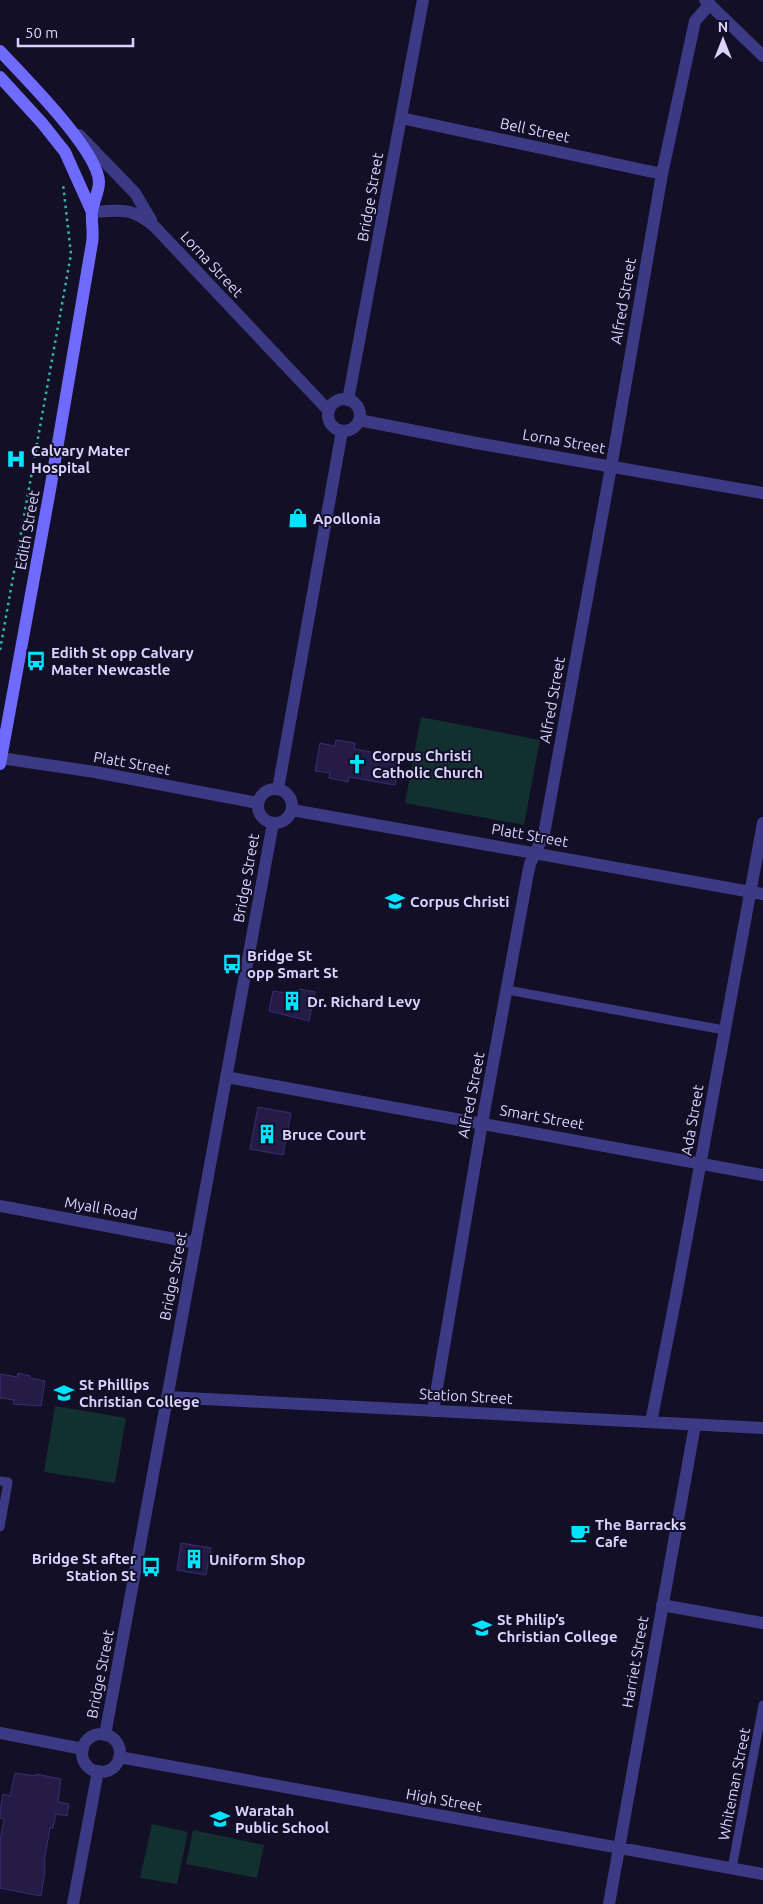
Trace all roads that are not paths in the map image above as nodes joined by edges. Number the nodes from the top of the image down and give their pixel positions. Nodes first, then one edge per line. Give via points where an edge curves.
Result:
1 (423, 0) edge
2 (710, 1) edge
3 (0, 51) edge
4 (763, 56) edge
5 (0, 77) edge
6 (54, 110) junction
7 (401, 118) junction
8 (662, 174) junction
9 (92, 212) junction
10 (155, 227) junction
11 (348, 400) junction
12 (329, 411) junction
13 (359, 420) junction
14 (342, 431) junction
15 (611, 466) junction
16 (763, 493) edge
17 (0, 760) edge
18 (278, 789) junction
19 (258, 803) junction
20 (292, 810) junction
21 (273, 823) junction
22 (763, 823) edge
23 (537, 852) junction
24 (750, 891) junction
25 (763, 894) edge
26 (507, 990) junction
27 (724, 1030) junction
28 (226, 1078) junction
29 (482, 1123) junction
30 (700, 1164) junction
31 (763, 1175) edge
32 (0, 1206) edge
33 (196, 1243) junction
34 (167, 1397) junction
35 (432, 1411) junction
36 (651, 1422) junction
37 (694, 1425) junction
38 (763, 1428) edge
39 (0, 1481) edge
40 (0, 1527) edge
41 (662, 1605) junction
42 (763, 1623) edge
43 (763, 1705) edge
44 (0, 1733) edge
45 (105, 1735) junction
46 (83, 1749) junction
47 (119, 1757) junction
48 (98, 1771) junction
49 (618, 1848) junction
50 (732, 1868) junction
51 (763, 1874) edge
52 (73, 1904) edge
53 (609, 1904) edge

1 - 7 street, Bridge Street
2 - 4 street
2 - 8 street, Alfred Street via 695,21
3 - 6 main road, Lorna Street
5 - 9 main road via 65,152
6 - 9 main road, Lorna Street via 81,142 97,176 99,182
6 - 10 street, Lorna Street via 135,193
7 - 8 street, Bell Street
7 - 11 street, Bridge Street
8 - 15 street, Alfred Street
9 - 10 street, Lorna Street via 131,211 142,215
9 - 17 main road, Edith Street via 93,236 88,271
10 - 12 street, Lorna Street
11 - 12 street via 336,402
11 - 13 street via 358,408
12 - 14 street via 331,424
13 - 14 street via 351,430
13 - 15 street, Lorna Street
14 - 18 street
15 - 16 street, Lorna Street
15 - 23 street, Alfred Street via 544,834
17 - 19 street, Platt Street via 95,772
18 - 19 street via 265,792
18 - 20 street via 289,796
19 - 21 street via 260,814
20 - 21 street via 287,818
20 - 23 street, Platt Street
21 - 28 street, Bridge Street
22 - 24 street, Ada Street
23 - 24 street, Platt Street
23 - 26 street, Alfred Street via 530,864
24 - 25 street, Platt Street
24 - 27 street, Ada Street
26 - 27 lane
26 - 29 street, Alfred Street
27 - 30 street, Ada Street
28 - 29 street, Smart Street
28 - 33 street, Bridge Street
29 - 30 street, Smart Street
29 - 35 street, Alfred Street
30 - 31 street, Smart Street
30 - 36 street, Ada Street
32 - 33 street, Myall Road
33 - 34 street, Bridge Street
34 - 35 street, Station Street
34 - 45 street, Bridge Street
35 - 36 street, Station Street
36 - 37 street, Station Street
37 - 38 street, Station Street
37 - 41 street, Harriet Street
39 - 40 lane via 8,1482
41 - 42 street
41 - 49 street, Harriet Street
43 - 50 lane, Whiteman Street
44 - 46 street
45 - 46 street via 91,1737
45 - 47 street via 117,1743
46 - 48 street via 86,1764
47 - 48 street via 112,1768
47 - 49 street, High Street
48 - 52 street
49 - 50 street, High Street
49 - 53 street, Harriet Street
50 - 51 street, High Street

